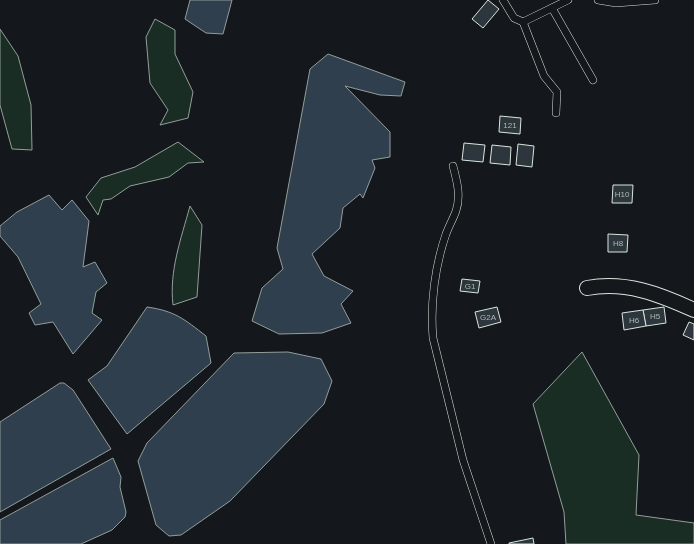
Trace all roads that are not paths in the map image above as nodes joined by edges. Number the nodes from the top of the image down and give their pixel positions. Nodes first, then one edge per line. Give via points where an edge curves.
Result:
1 (503, 0) edge
2 (568, 0) edge
3 (598, 0) edge
4 (655, 0) edge
5 (552, 8) junction
6 (523, 22) junction
7 (593, 80) dead end
8 (556, 113) dead end
9 (453, 166) dead end
10 (587, 288) dead end
11 (694, 310) edge
12 (492, 544) edge

1 - 6 lane via 514,18
2 - 5 lane
3 - 4 lane via 616,3
5 - 6 lane
5 - 7 lane
6 - 8 lane via 544,76 557,92
9 - 12 lane via 459,193 435,280 433,338 463,460
10 - 11 street via 621,285 653,292

